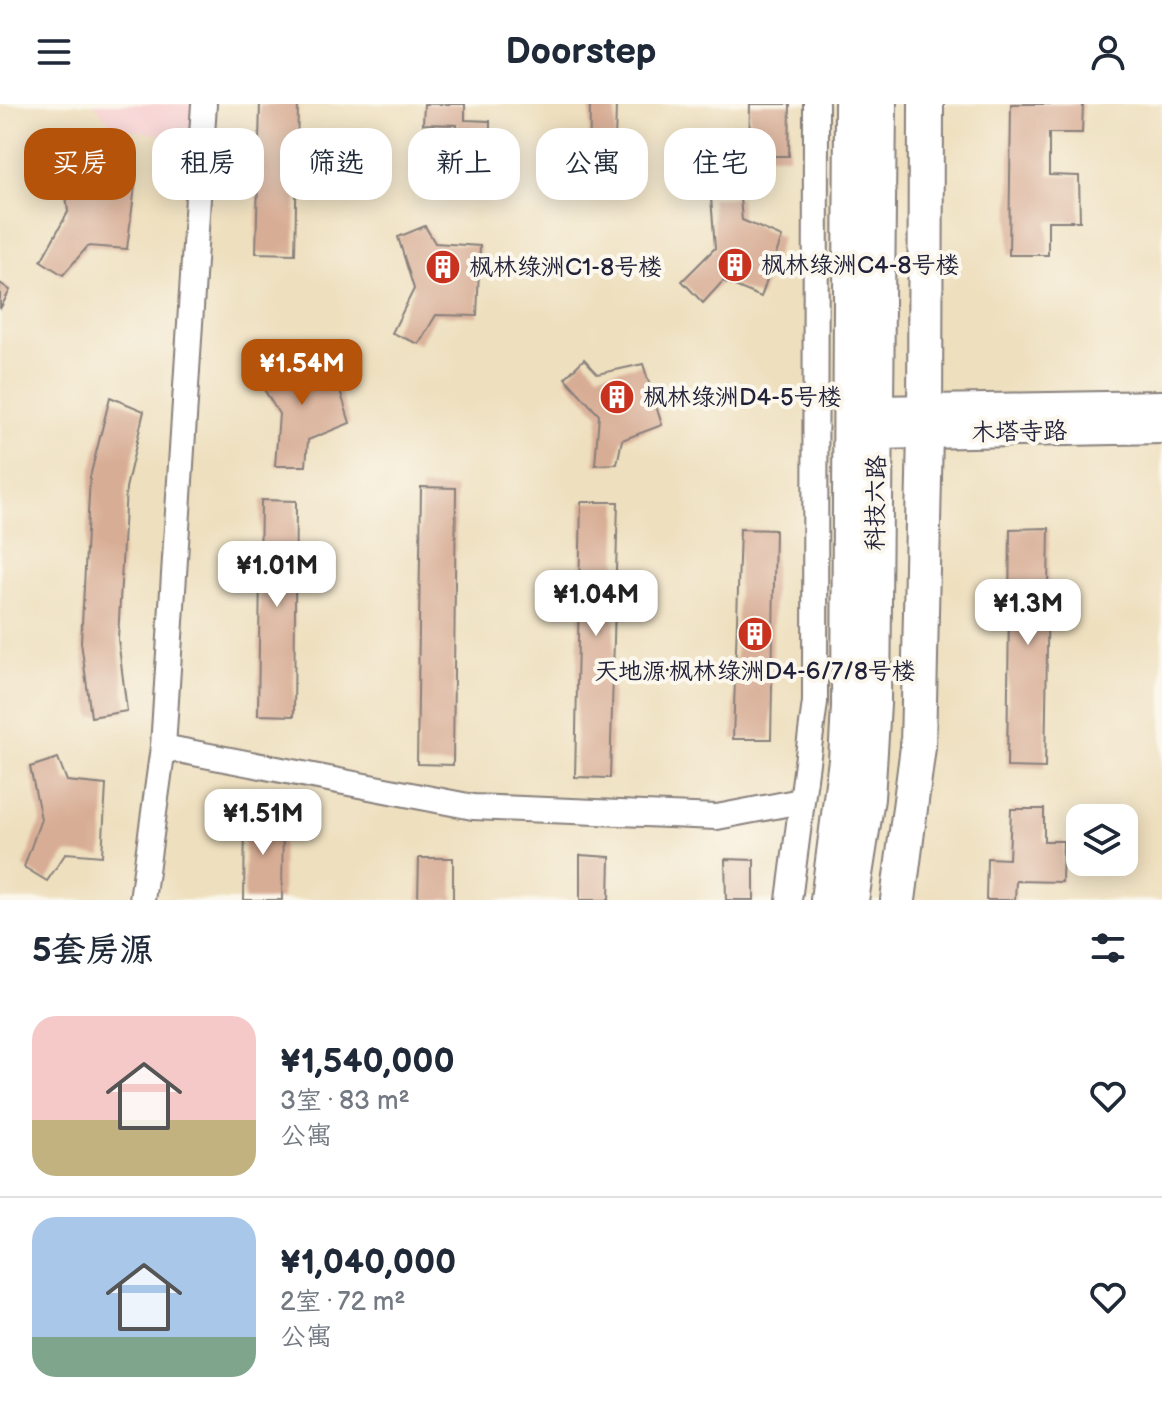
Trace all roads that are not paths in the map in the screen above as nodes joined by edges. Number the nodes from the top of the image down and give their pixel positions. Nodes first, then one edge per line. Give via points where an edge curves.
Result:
1 (204, 104) edge
2 (816, 104) edge
3 (852, 104) edge
4 (879, 104) edge
5 (902, 104) edge
6 (926, 104) edge
7 (1162, 406) edge
8 (900, 422) junction
9 (1162, 428) edge
10 (163, 747) junction
11 (801, 801) junction
12 (142, 900) edge
13 (789, 900) edge
14 (828, 900) edge
15 (851, 900) edge
16 (873, 900) edge
17 (898, 900) edge

1 - 10 street
2 - 11 street via 815,702
3 - 14 main road via 849,707
4 - 8 main road, 科技六路
5 - 8 main road, 科技六路
6 - 8 main road
7 - 8 street, 木塔寺路
8 - 9 street, 木塔寺路
8 - 15 main road, 科技六路 via 867,798
8 - 16 main road, 科技六路 via 892,734
8 - 17 main road via 918,747
10 - 11 street via 473,807 717,817
10 - 12 street
11 - 13 street

